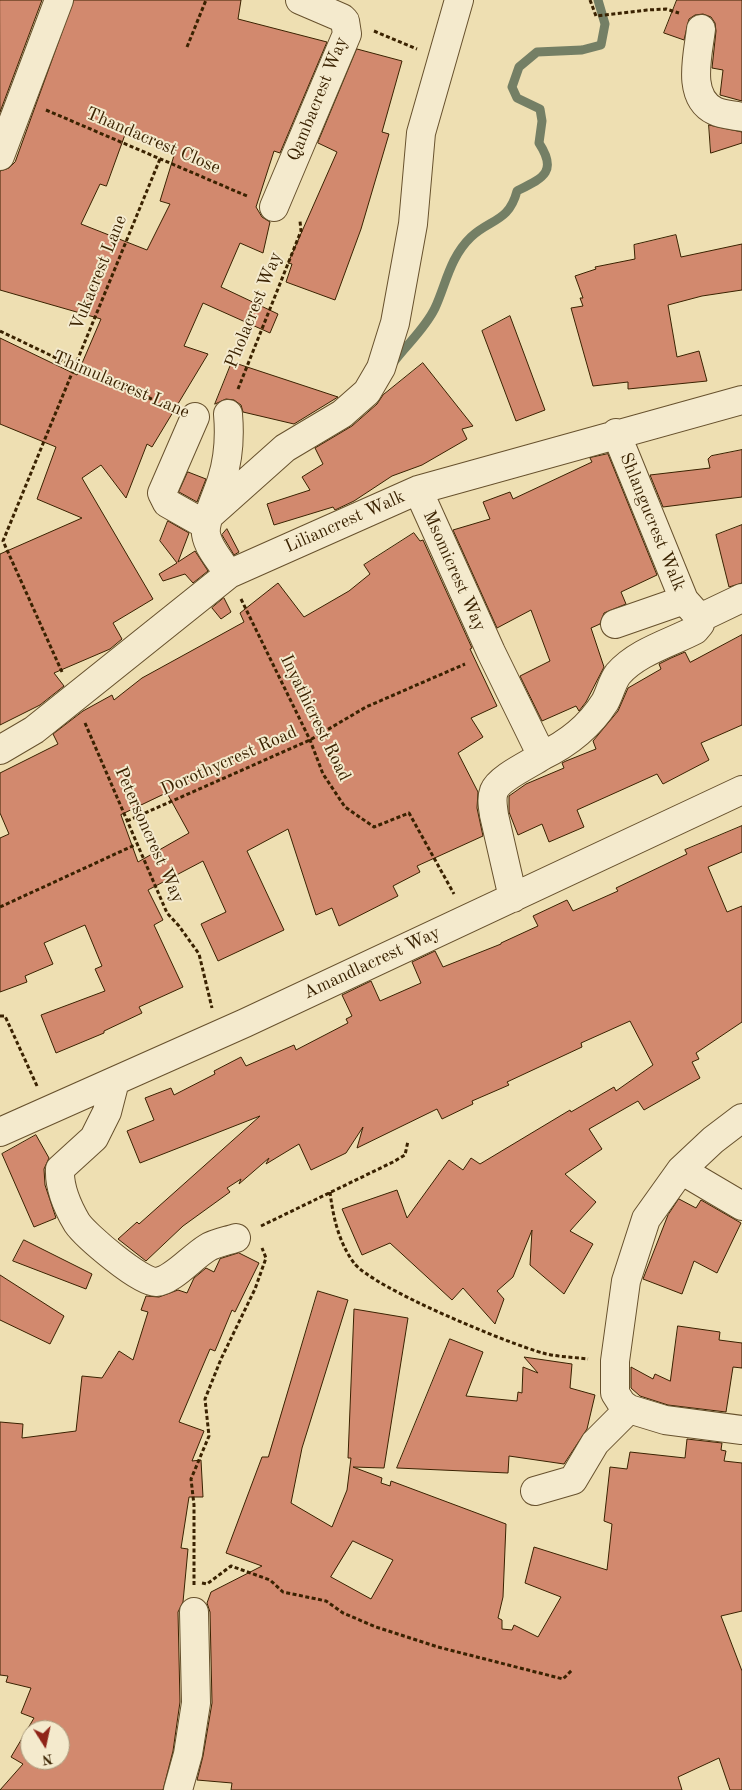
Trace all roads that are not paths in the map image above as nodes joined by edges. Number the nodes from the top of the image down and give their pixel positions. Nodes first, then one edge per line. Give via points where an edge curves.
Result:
1 (59, 0) edge
2 (459, 0) edge
3 (312, 2) edge
4 (701, 29) road end
5 (742, 117) edge
6 (0, 156) edge
7 (285, 211) road end
8 (742, 400) edge
9 (228, 414) road end
10 (195, 417) road end
11 (616, 433) junction
12 (418, 490) junction
13 (209, 519) junction
14 (229, 574) junction
15 (742, 598) edge
16 (692, 609) junction
17 (615, 624) dead end
18 (0, 750) edge
19 (542, 756) junction
20 (742, 790) edge
21 (513, 898) junction
22 (115, 1081) junction
23 (742, 1118) edge
24 (0, 1132) edge
25 (681, 1170) junction
26 (742, 1206) edge
27 (245, 1234) road end
28 (629, 1409) junction
29 (742, 1430) edge
30 (535, 1491) dead end
31 (194, 1612) road end
32 (178, 1790) edge

1 - 6 street
2 - 13 street via 421,133 413,224 395,323 381,368 367,392 342,414 285,448
3 - 7 street, Qambacrest Way via 345,21 345,38
4 - 5 street via 696,74 701,99 717,112
8 - 11 street, Liliancrest Walk
9 - 13 street via 231,439
10 - 13 street via 162,493 167,503
11 - 12 street, Liliancrest Walk
11 - 16 street, Shlangucrest Walk
12 - 14 street, Liliancrest Walk
12 - 19 street, Msomicrest Way via 494,659
13 - 14 street via 206,534 209,544
14 - 18 street, Liliancrest Walk via 34,730
15 - 16 street
16 - 17 street
16 - 19 street via 700,624 695,630 638,658 618,674 606,699 583,730
19 - 21 street via 499,784 494,791 494,815
20 - 21 street, Amandlacrest Way
21 - 22 street, Amandlacrest Way
22 - 24 street, Amandlacrest Way
22 - 27 street via 107,1112 94,1138 60,1169 59,1182 78,1224 119,1260 147,1280 157,1282 170,1277 208,1247
23 - 25 street
25 - 26 street
25 - 28 street via 646,1220 626,1281 615,1360 615,1393
28 - 29 street via 665,1420
28 - 30 street via 595,1443 573,1480
31 - 32 street via 196,1703

